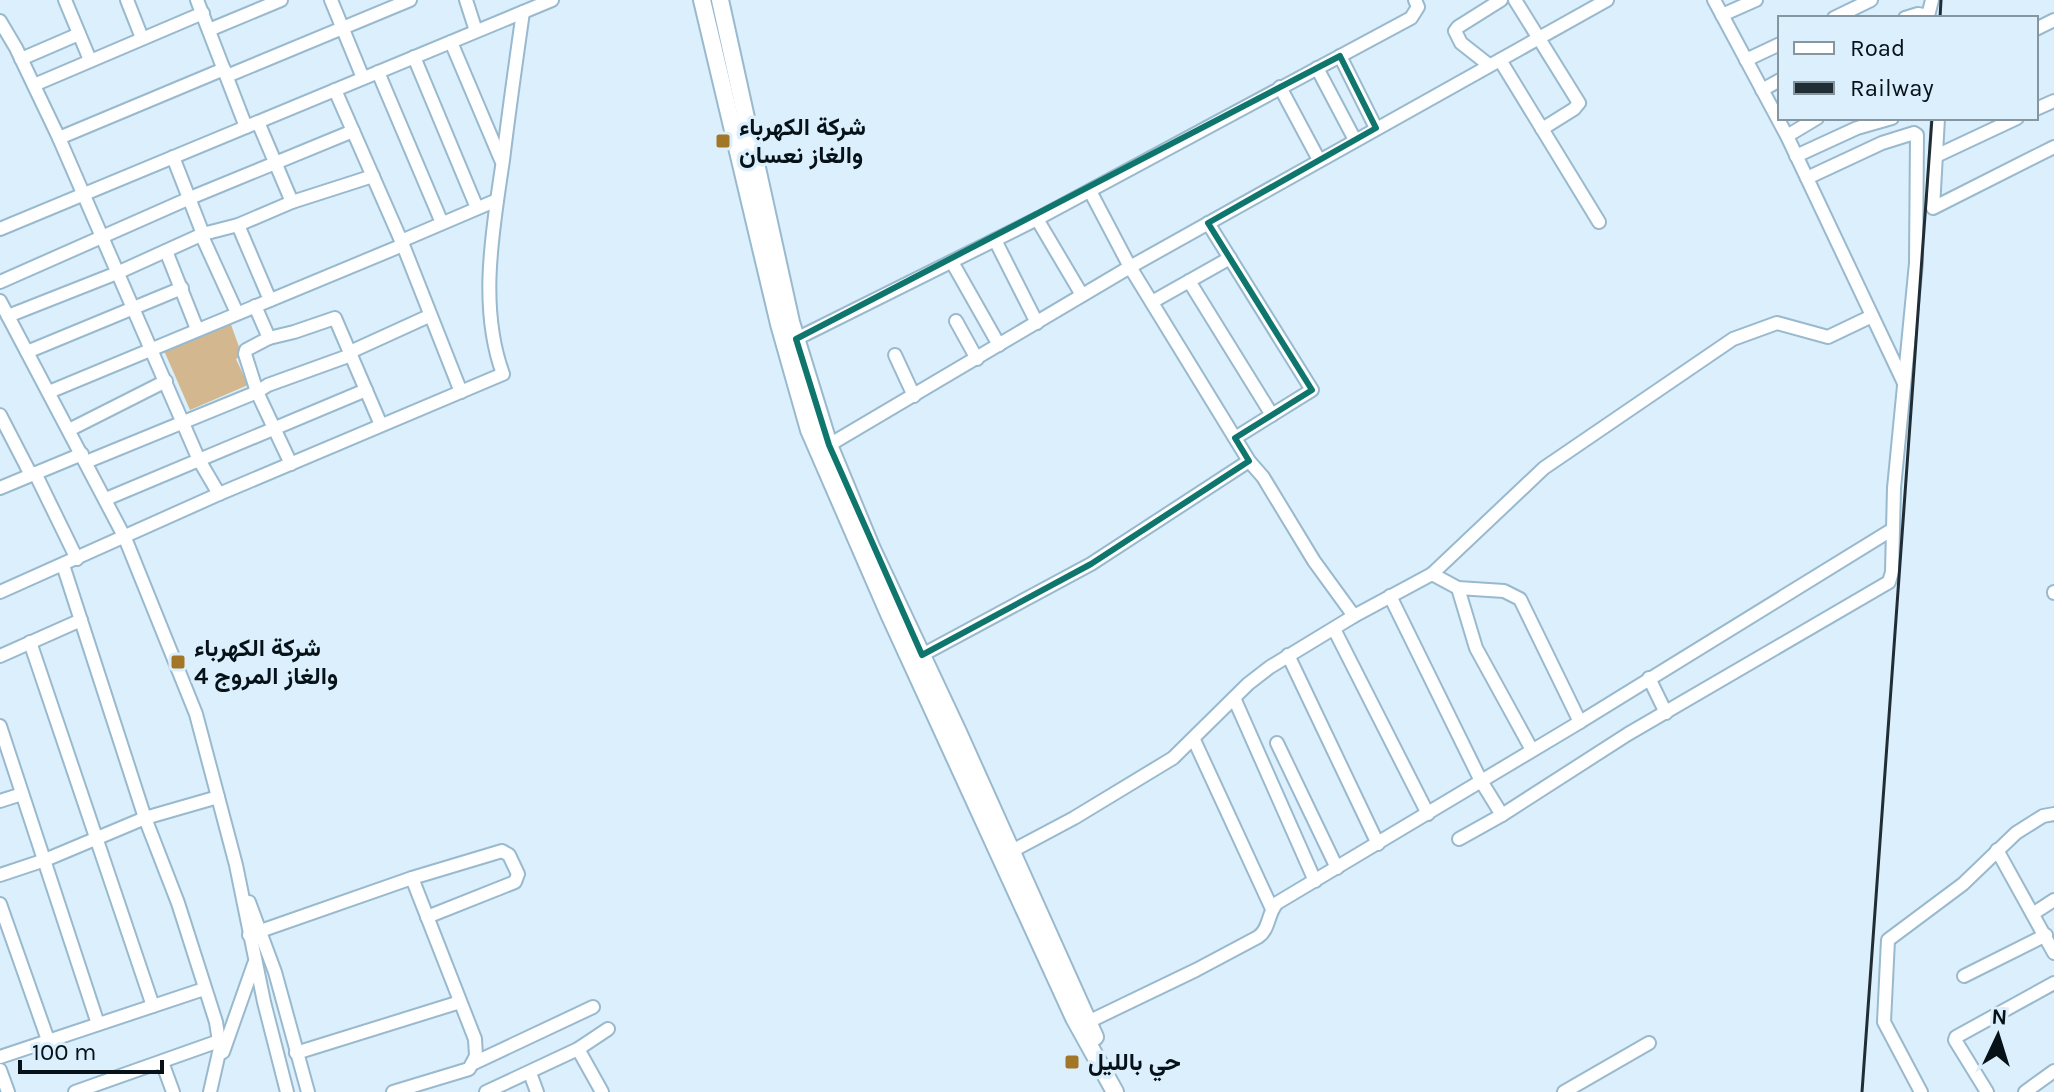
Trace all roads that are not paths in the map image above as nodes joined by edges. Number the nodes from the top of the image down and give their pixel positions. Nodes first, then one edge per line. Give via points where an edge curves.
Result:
1 (65, 0) edge
2 (127, 0) edge
3 (197, 0) edge
4 (281, 0) edge
5 (331, 0) edge
6 (410, 0) edge
7 (466, 0) edge
8 (552, 0) edge
9 (702, 0) edge
10 (720, 0) edge
11 (1415, 0) edge
12 (1501, 0) edge
13 (1515, 0) edge
14 (1607, 0) edge
15 (1714, 0) edge
16 (1756, 0) edge
17 (1871, 0) edge
18 (524, 7) edge
19 (203, 13) junction
20 (1722, 15) junction
21 (1838, 16) edge
22 (0, 21) edge
23 (342, 28) junction
24 (209, 30) junction
25 (476, 31) junction
26 (79, 34) junction
27 (142, 38) junction
28 (1540, 38) junction
29 (451, 42) junction
30 (1778, 45) edge
31 (1340, 56) junction
32 (414, 57) junction
33 (21, 59) junction
34 (90, 60) junction
35 (1746, 60) junction
36 (1495, 62) junction
37 (1317, 68) junction
38 (226, 72) junction
39 (378, 72) junction
40 (363, 78) junction
41 (1778, 81) edge
42 (34, 85) junction
43 (1280, 87) junction
44 (335, 90) junction
45 (1762, 90) junction
46 (1778, 119) edge
47 (1778, 120) edge
48 (1814, 120) edge
49 (1885, 120) edge
50 (1938, 120) edge
51 (2013, 120) edge
52 (252, 124) junction
53 (1376, 128) junction
54 (1542, 129) junction
55 (353, 131) junction
56 (1787, 136) junction
57 (59, 138) junction
58 (1355, 140) junction
59 (2054, 147) edge
60 (1796, 156) junction
61 (1936, 156) junction
62 (173, 157) junction
63 (1319, 160) junction
64 (275, 163) junction
65 (502, 163) junction
66 (373, 176) junction
67 (1807, 178) junction
68 (1090, 191) junction
69 (83, 194) junction
70 (190, 198) junction
71 (497, 200) junction
72 (292, 202) junction
73 (477, 208) junction
74 (1037, 219) junction
75 (1599, 222) dead end
76 (442, 223) junction
77 (1208, 223) junction
78 (238, 225) junction
79 (0, 229) edge
80 (202, 234) junction
81 (101, 238) junction
82 (995, 240) junction
83 (402, 243) junction
84 (166, 251) junction
85 (1230, 258) junction
86 (952, 262) junction
87 (1130, 267) junction
88 (117, 273) junction
89 (1189, 281) junction
90 (0, 282) edge
91 (182, 288) junction
92 (1082, 295) junction
93 (270, 300) junction
94 (0, 301) edge
95 (1152, 302) junction
96 (255, 306) junction
97 (131, 308) junction
98 (237, 313) junction
99 (8, 316) junction
100 (429, 316) junction
101 (1872, 316) junction
102 (956, 321) dead end
103 (1037, 323) junction
104 (197, 329) junction
105 (269, 338) junction
106 (796, 339) junction
107 (999, 345) junction
108 (151, 349) junction
109 (27, 352) junction
110 (350, 353) junction
111 (895, 355) dead end
112 (977, 359) junction
113 (166, 381) junction
114 (1904, 383) junction
115 (366, 390) junction
116 (49, 392) junction
117 (257, 392) junction
118 (461, 392) junction
119 (914, 396) junction
120 (0, 415) edge
121 (1272, 415) junction
122 (184, 421) junction
123 (381, 425) junction
124 (69, 430) junction
125 (274, 430) junction
126 (1235, 438) junction
127 (829, 445) junction
128 (84, 458) junction
129 (199, 460) junction
130 (1249, 461) junction
131 (291, 464) junction
132 (33, 474) junction
133 (0, 488) edge
134 (219, 494) junction
135 (106, 499) junction
136 (1893, 529) junction
137 (125, 538) junction
138 (77, 559) junction
139 (63, 565) junction
140 (1432, 574) junction
141 (1458, 588) junction
142 (0, 592) edge
143 (1390, 596) junction
144 (1354, 616) junction
145 (81, 620) junction
146 (1334, 629) junction
147 (30, 642) junction
148 (922, 655) junction
149 (1288, 655) junction
150 (0, 656) edge
151 (1649, 678) junction
152 (1234, 698) junction
153 (1666, 713) junction
154 (1580, 722) junction
155 (0, 726) edge
156 (1194, 740) junction
157 (1277, 743) dead end
158 (1532, 750) junction
159 (1481, 781) junction
160 (22, 794) junction
161 (218, 797) junction
162 (0, 801) edge
163 (1428, 814) junction
164 (2054, 814) edge
165 (1502, 815) junction
166 (145, 818) junction
167 (95, 838) junction
168 (1459, 839) dead end
169 (1378, 844) junction
170 (1997, 850) junction
171 (1012, 851) junction
172 (45, 860) junction
173 (1337, 868) junction
174 (0, 875) edge
175 (412, 878) junction
176 (1315, 881) junction
177 (2054, 900) edge
178 (0, 904) edge
179 (1272, 909) junction
180 (2034, 913) junction
181 (427, 917) junction
182 (255, 933) junction
183 (2046, 935) junction
184 (2054, 953) edge
185 (254, 961) junction
186 (1964, 976) dead end
187 (2054, 983) edge
188 (204, 989) junction
189 (460, 1002) junction
190 (153, 1006) junction
191 (593, 1007) dead end
192 (1088, 1022) junction
193 (98, 1024) junction
194 (608, 1029) dead end
195 (48, 1040) junction
196 (219, 1041) junction
197 (1649, 1043) dead end
198 (578, 1049) junction
199 (296, 1053) junction
200 (0, 1057) edge
201 (162, 1062) junction
202 (218, 1062) junction
203 (474, 1063) junction
204 (0, 1070) edge
205 (2054, 1071) edge
206 (530, 1073) junction
207 (1106, 1073) junction
208 (1915, 1090) edge
209 (8, 1092) edge
210 (75, 1092) edge
211 (173, 1092) edge
212 (210, 1092) edge
213 (287, 1092) edge
214 (308, 1092) edge
215 (393, 1092) edge
216 (486, 1092) edge
217 (537, 1092) edge
218 (602, 1092) edge
219 (1115, 1092) edge
220 (1564, 1092) edge
221 (1987, 1092) edge
222 (2025, 1092) edge

1 - 26 street
2 - 27 street
3 - 19 street
4 - 24 street
5 - 23 street
6 - 23 street
7 - 25 street
8 - 18 street
9 - 207 main road via 809,430 1074,1018
10 - 106 main road
11 - 31 street via 1418,7 1411,18
12 - 36 street via 1455,31 1461,43
13 - 28 street
14 - 28 street
15 - 20 street
16 - 20 street
17 - 21 street
18 - 25 street
18 - 65 street
19 - 24 street
19 - 27 street
20 - 35 street
22 - 33 street
23 - 38 street
23 - 40 street
24 - 38 street
25 - 29 street
26 - 33 street
26 - 34 street
27 - 34 street
28 - 36 street
28 - 54 street via 1579,103
29 - 32 street
29 - 65 street
30 - 35 street
31 - 37 street
31 - 53 street
32 - 39 street
32 - 73 street
33 - 42 street
34 - 42 street
35 - 45 street
36 - 53 street
36 - 54 street
37 - 43 street
37 - 58 street
38 - 52 street
38 - 57 street
39 - 40 street
39 - 76 street
40 - 44 street
41 - 45 street
42 - 57 street
43 - 63 street
43 - 68 street
44 - 52 street
44 - 55 street
45 - 46 street
47 - 56 street
48 - 56 street
49 - 60 street
50 - 61 street
51 - 61 street
52 - 62 street
52 - 64 street
53 - 58 street
54 - 75 street
55 - 64 street
55 - 66 street
56 - 60 street
57 - 69 street
58 - 63 street
59 - 61 street via 1936,208
60 - 67 street
62 - 69 street
62 - 70 street
63 - 77 street
64 - 70 street
64 - 72 street
65 - 71 street
66 - 72 street
66 - 83 street
67 - 101 street
67 - 114 street via 1882,143 1917,135 1916,263
68 - 74 street
68 - 87 street
69 - 79 street
69 - 81 street
70 - 80 street
70 - 81 street
71 - 73 street
71 - 118 street via 489,292 503,374
72 - 78 street
73 - 76 street
74 - 82 street
74 - 92 street
76 - 83 street
77 - 85 street
77 - 87 street
78 - 80 street
78 - 93 street
80 - 84 street
80 - 98 street
81 - 88 street
81 - 90 street
82 - 86 street
82 - 103 street
83 - 93 street
83 - 100 street
84 - 88 street
84 - 91 street
85 - 89 street
85 - 121 street via 1312,390
86 - 106 street
86 - 107 street
87 - 92 street
87 - 95 street
88 - 97 street
88 - 99 street
89 - 95 street
89 - 121 street
91 - 97 street
91 - 104 street
92 - 103 street
93 - 96 street
94 - 99 street
95 - 126 street
96 - 98 street
96 - 105 street
97 - 108 street
97 - 109 street
98 - 104 street
99 - 109 street
100 - 110 street
100 - 118 street
101 - 114 street
101 - 140 street via 1828,337 1777,323 1733,339 1544,468
102 - 112 street
103 - 107 street
104 - 108 street
105 - 110 street via 335,318
105 - 117 street via 245,354
106 - 127 main road
107 - 112 street
108 - 113 street
108 - 116 street
109 - 116 street
110 - 115 street
110 - 117 street
111 - 119 street
112 - 119 street
113 - 122 street
113 - 124 street
114 - 136 street
115 - 123 street
115 - 125 street
116 - 124 street
117 - 122 street
117 - 125 street
118 - 123 street
119 - 127 street
120 - 132 street
121 - 126 street
122 - 128 street
122 - 129 street
123 - 131 street
124 - 128 street
125 - 129 street
125 - 131 street
126 - 130 street
127 - 148 main road
128 - 132 street
128 - 135 street
129 - 134 street
129 - 135 street
130 - 144 street
130 - 148 street via 1091,564
131 - 134 street
132 - 133 street
132 - 138 street
134 - 137 street
135 - 137 street
136 - 151 street
136 - 153 street via 1887,583
137 - 138 street
137 - 161 street via 196,714
138 - 139 street
139 - 142 street
139 - 145 street
140 - 141 street
140 - 143 street
141 - 154 street via 1504,591 1520,599
141 - 158 street via 1476,648
143 - 144 street
143 - 159 street
144 - 146 street
145 - 147 street
145 - 166 street
146 - 149 street
146 - 163 street
147 - 150 street
147 - 167 street
148 - 171 main road
149 - 152 street
149 - 169 street
151 - 153 street
151 - 154 street
152 - 156 street
152 - 176 street
153 - 165 street
154 - 158 street
155 - 160 street
156 - 171 street via 1124,788
156 - 179 street
157 - 173 street
158 - 159 street
159 - 163 street
159 - 165 street
160 - 162 street
160 - 172 street
161 - 166 street
161 - 182 street
163 - 169 street
164 - 170 street via 2016,833
165 - 168 street
166 - 167 street
166 - 188 street
167 - 172 street
167 - 190 street
169 - 173 street
170 - 180 street
170 - 208 street via 1963,884 1888,940 1883,1018
171 - 192 main road
172 - 174 street
172 - 193 street
173 - 176 street
175 - 181 street
175 - 181 street via 502,851 518,874 515,882
175 - 182 street
176 - 179 street
177 - 180 street
178 - 195 street
179 - 192 street via 1258,937
180 - 183 street
181 - 189 street
182 - 185 street
182 - 199 street via 275,972
183 - 184 street
183 - 186 street
185 - 202 street
185 - 213 street
187 - 221 street via 1956,1037
188 - 190 street
188 - 196 street
189 - 199 street
189 - 203 street via 477,1048
190 - 193 street
191 - 203 street
192 - 207 main road
193 - 195 street
194 - 198 street
195 - 200 street
196 - 201 street
196 - 202 street
197 - 220 street
198 - 206 street
198 - 218 street
199 - 214 street
201 - 210 street
201 - 211 street
202 - 212 street
203 - 215 street
204 - 209 street
205 - 222 street
206 - 216 street
206 - 217 street
207 - 219 main road

